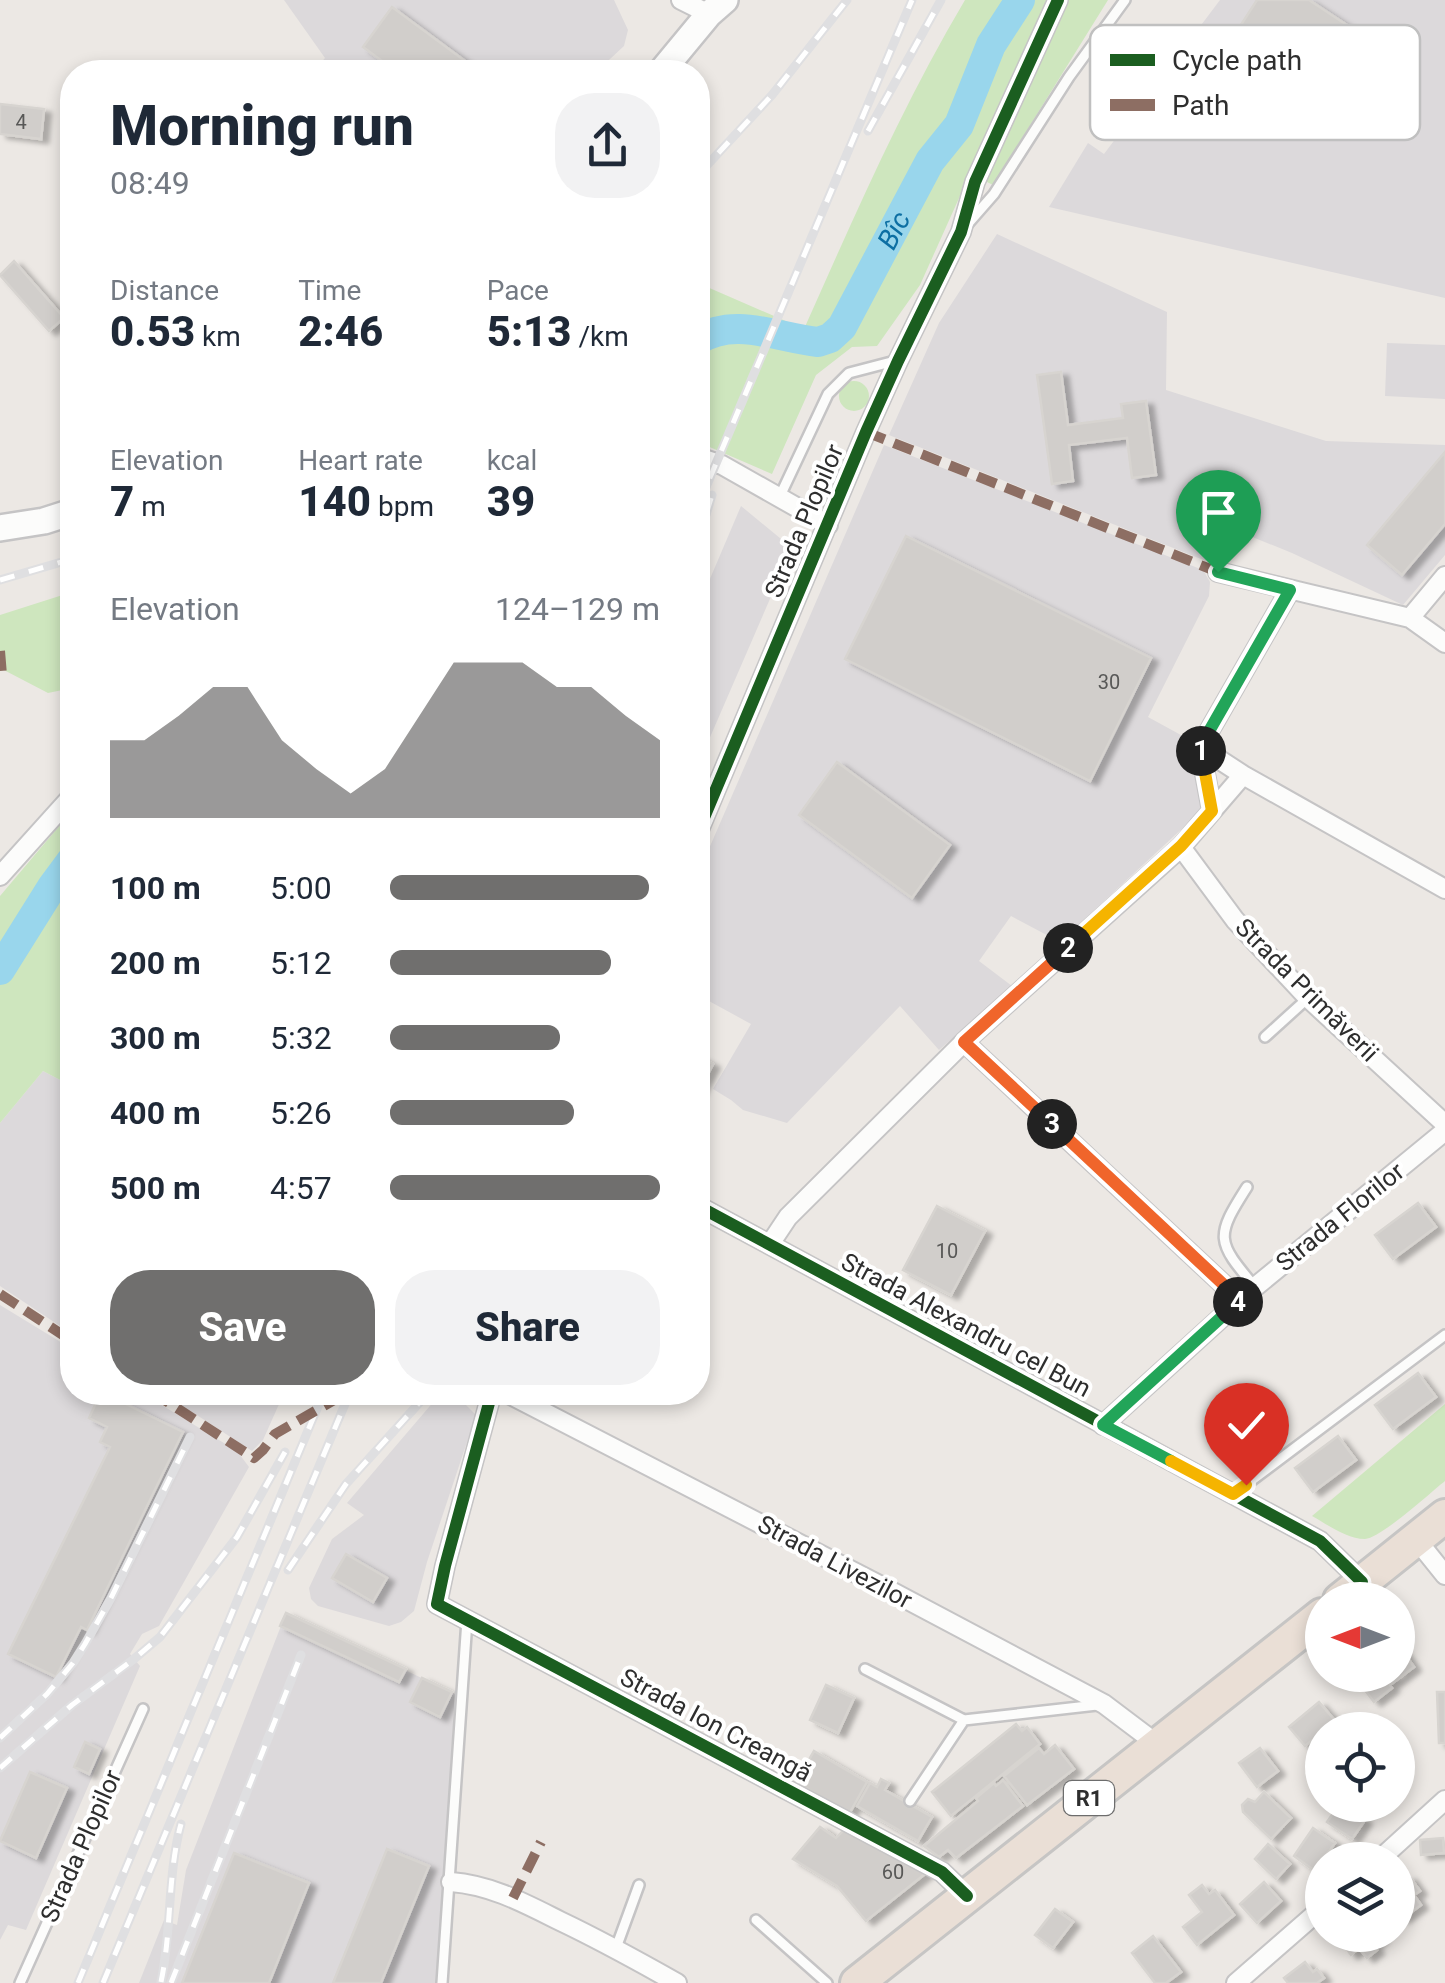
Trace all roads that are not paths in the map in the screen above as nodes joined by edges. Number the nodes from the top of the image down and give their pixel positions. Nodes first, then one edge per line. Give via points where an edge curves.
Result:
1 (681, 0) edge
2 (1058, 0) edge
3 (1125, 0) edge
4 (718, 7) edge
5 (1107, 25) edge
6 (1090, 48) edge
7 (672, 60) edge
8 (975, 182) junction
9 (994, 194) junction
10 (962, 232) junction
11 (898, 361) junction
12 (710, 460) edge
13 (780, 496) junction
14 (60, 516) edge
15 (828, 525) junction
16 (0, 528) edge
17 (1218, 572) dead end
18 (1445, 576) edge
19 (1290, 590) junction
20 (1410, 618) junction
21 (1445, 643) edge
22 (1200, 747) junction
23 (1244, 775) junction
24 (710, 804) edge
25 (60, 809) edge
26 (1212, 811) junction
27 (1181, 846) junction
28 (0, 876) edge
29 (1445, 889) edge
30 (1308, 998) junction
31 (1265, 1037) dead end
32 (964, 1042) junction
33 (1445, 1124) edge
34 (1445, 1131) edge
35 (1247, 1187) dead end
36 (710, 1212) edge
37 (770, 1244) junction
38 (1255, 1287) junction
39 (1240, 1300) junction
40 (1445, 1335) edge
41 (488, 1405) edge
42 (531, 1405) edge
43 (1103, 1425) junction
44 (1233, 1494) junction
45 (1445, 1516) edge
46 (1416, 1540) junction
47 (1445, 1574) edge
48 (1345, 1582) edge
49 (1362, 1582) edge
50 (467, 1620) junction
51 (1305, 1627) edge
52 (865, 1669) dead end
53 (1104, 1704) junction
54 (143, 1709) dead end
55 (964, 1720) junction
56 (1157, 1744) junction
57 (1445, 1800) edge
58 (910, 1801) dead end
59 (1399, 1842) edge
60 (450, 1882) junction
61 (638, 1885) dead end
62 (966, 1896) junction
63 (756, 1920) dead end
64 (1305, 1923) edge
65 (616, 1948) junction
66 (20, 1983) edge
67 (442, 1983) edge
68 (677, 1983) edge
69 (826, 1983) edge
70 (857, 1983) edge
71 (1236, 1983) edge

1 - 4 street
2 - 8 street
3 - 5 lane, Strada Plopilor
4 - 7 street
6 - 9 lane, Strada Plopilor
8 - 9 lane via 986,196
8 - 10 street
9 - 10 lane, Strada Plopilor
10 - 11 street, Strada Plopilor
11 - 13 lane via 848,373 828,394
11 - 15 street, Strada Plopilor
12 - 13 street
13 - 15 street
14 - 16 street
15 - 24 street, Strada Plopilor
17 - 19 street
18 - 20 street
19 - 20 street
19 - 22 street
20 - 21 street
22 - 23 street
22 - 26 street
23 - 26 street
23 - 29 street
25 - 28 street
26 - 27 street
27 - 30 street, Strada Primăverii via 1235,920
27 - 32 street
30 - 31 lane
30 - 33 street, Strada Primăverii
32 - 37 street via 788,1217
32 - 39 street
34 - 38 street, Strada Florilor
35 - 38 lane via 1223,1235
36 - 37 street, Strada Alexandru cel Bun
37 - 43 street, Strada Alexandru cel Bun
38 - 39 street, Strada Florilor
39 - 43 street, Strada Florilor
40 - 44 lane
41 - 50 street, Strada Ion Creangă via 438,1604
42 - 53 street, Strada Livezilor
43 - 44 street, Strada Alexandru cel Bun
44 - 48 street, Strada Alexandru cel Bun via 1320,1541
45 - 46 highway
46 - 47 street
46 - 49 highway
50 - 60 lane
50 - 62 street, Strada Ion Creangă via 942,1872
51 - 56 highway, R1
52 - 55 lane
53 - 55 lane
53 - 56 street, Strada Livezilor
54 - 66 lane, Strada Plopilor
55 - 58 lane
56 - 62 highway, R1
57 - 59 street
60 - 65 street via 513,1898
60 - 67 lane
61 - 65 lane
62 - 70 highway, R1
63 - 69 lane
64 - 71 street
65 - 68 street

